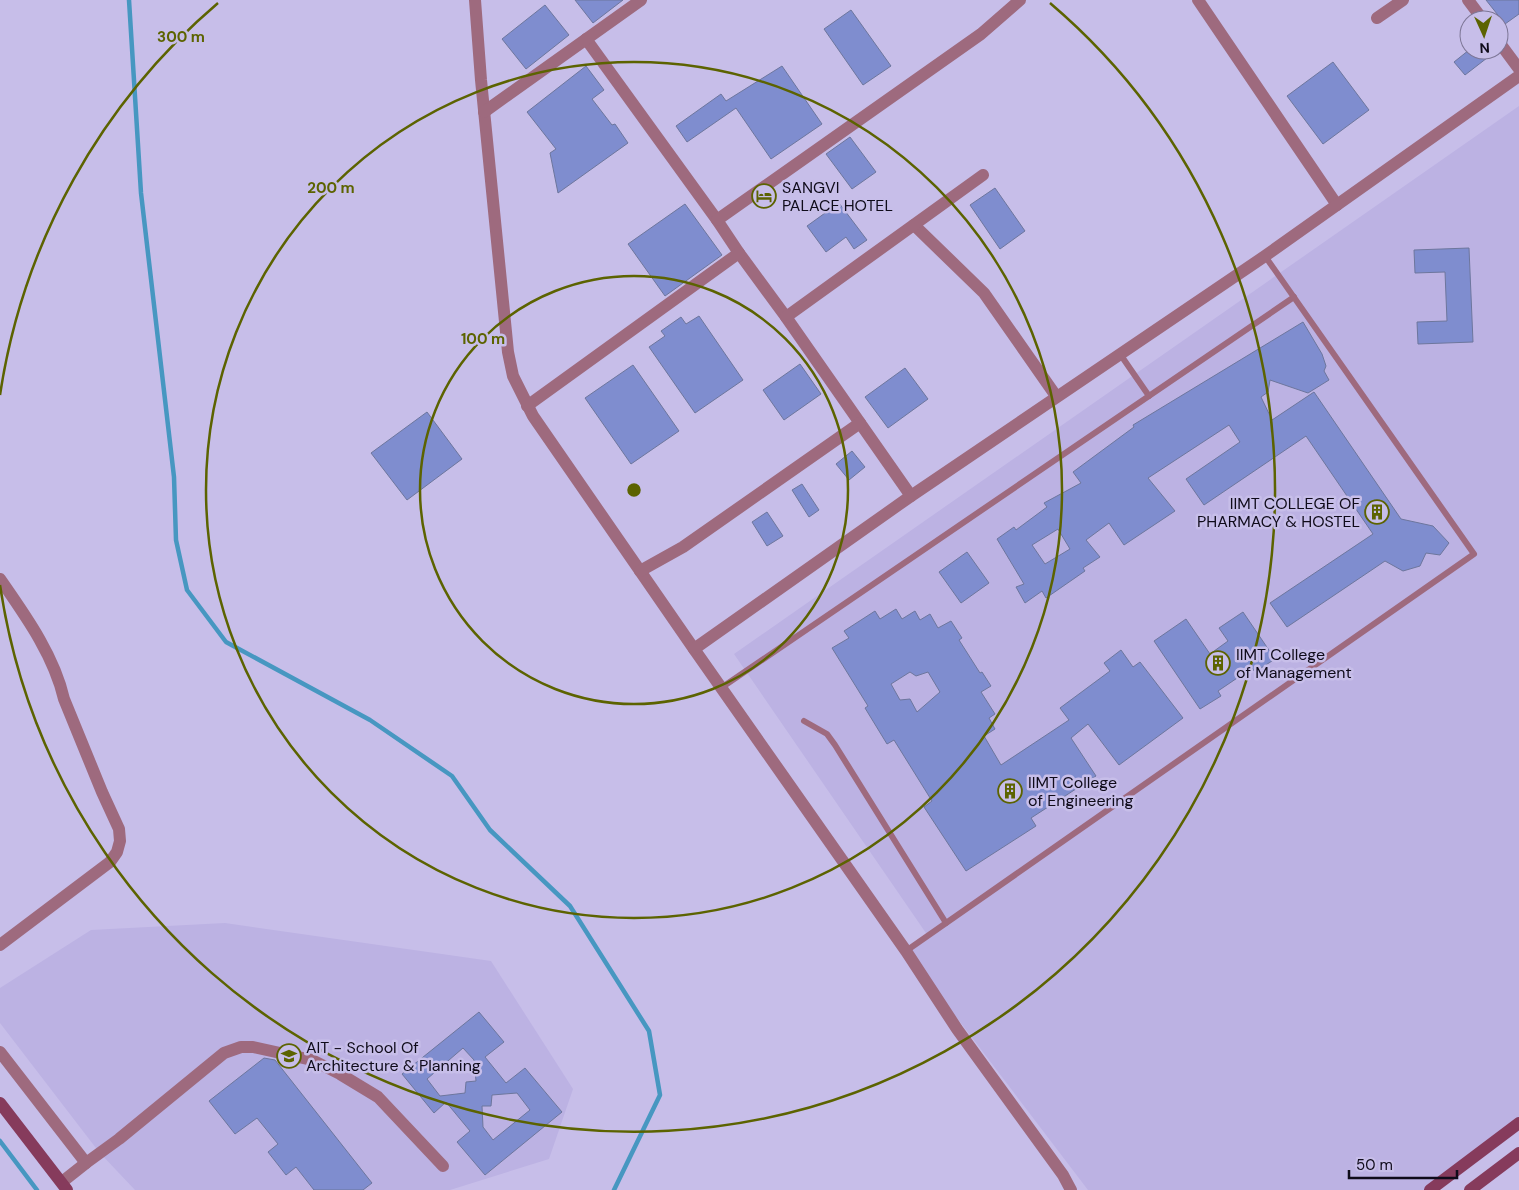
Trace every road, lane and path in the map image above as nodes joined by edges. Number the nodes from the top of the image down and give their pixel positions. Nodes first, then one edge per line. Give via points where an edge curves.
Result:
1 (475, 0) edge
2 (641, 0) edge
3 (1020, 0) edge
4 (1198, 0) edge
5 (1402, 0) edge
6 (1377, 18) dead end
7 (586, 39) junction
8 (1509, 56) edge
9 (1519, 69) edge
10 (1519, 76) edge
11 (484, 112) junction
12 (983, 175) dead end
13 (1337, 205) junction
14 (717, 220) junction
15 (914, 225) junction
16 (739, 253) junction
17 (1265, 256) junction
18 (1294, 297) junction
19 (786, 317) junction
20 (1120, 354) junction
21 (1056, 396) junction
22 (1149, 396) junction
23 (527, 406) junction
24 (860, 423) junction
25 (911, 496) junction
26 (640, 571) junction
27 (0, 579) edge
28 (694, 649) junction
29 (721, 688) junction
30 (804, 721) dead end
31 (946, 923) junction
32 (0, 945) edge
33 (906, 951) junction
34 (0, 1052) edge
35 (0, 1103) edge
36 (1519, 1123) edge
37 (1519, 1153) edge
38 (86, 1163) junction
39 (443, 1166) dead end
40 (65, 1186) edge
41 (1071, 1190) edge
42 (1430, 1190) edge
43 (1470, 1190) edge

1 - 11 street
2 - 7 street
3 - 14 street via 981,34
4 - 13 street
5 - 6 street
7 - 11 street
7 - 14 street
8 - 9 street
10 - 13 street
11 - 23 street via 508,352 513,376
12 - 15 street
13 - 17 street
14 - 16 street
15 - 19 street
15 - 21 street via 984,293
16 - 19 street
16 - 23 street
17 - 18 lane
17 - 20 street
18 - 22 lane
18 - 31 lane via 1474,554
19 - 24 street
20 - 21 street
20 - 22 lane
21 - 25 street
22 - 29 lane
23 - 26 street
24 - 25 street
24 - 26 street via 683,547
25 - 28 street
26 - 28 street
27 - 32 street via 35,632 60,684 119,829 120,842 110,862
28 - 29 street
29 - 33 street
30 - 31 lane via 827,734 835,745
31 - 33 lane
33 - 41 street
34 - 38 street
35 - 40 street
36 - 42 street
37 - 43 street
38 - 39 street via 224,1053 253,1047 312,1060 378,1097
38 - 40 street

